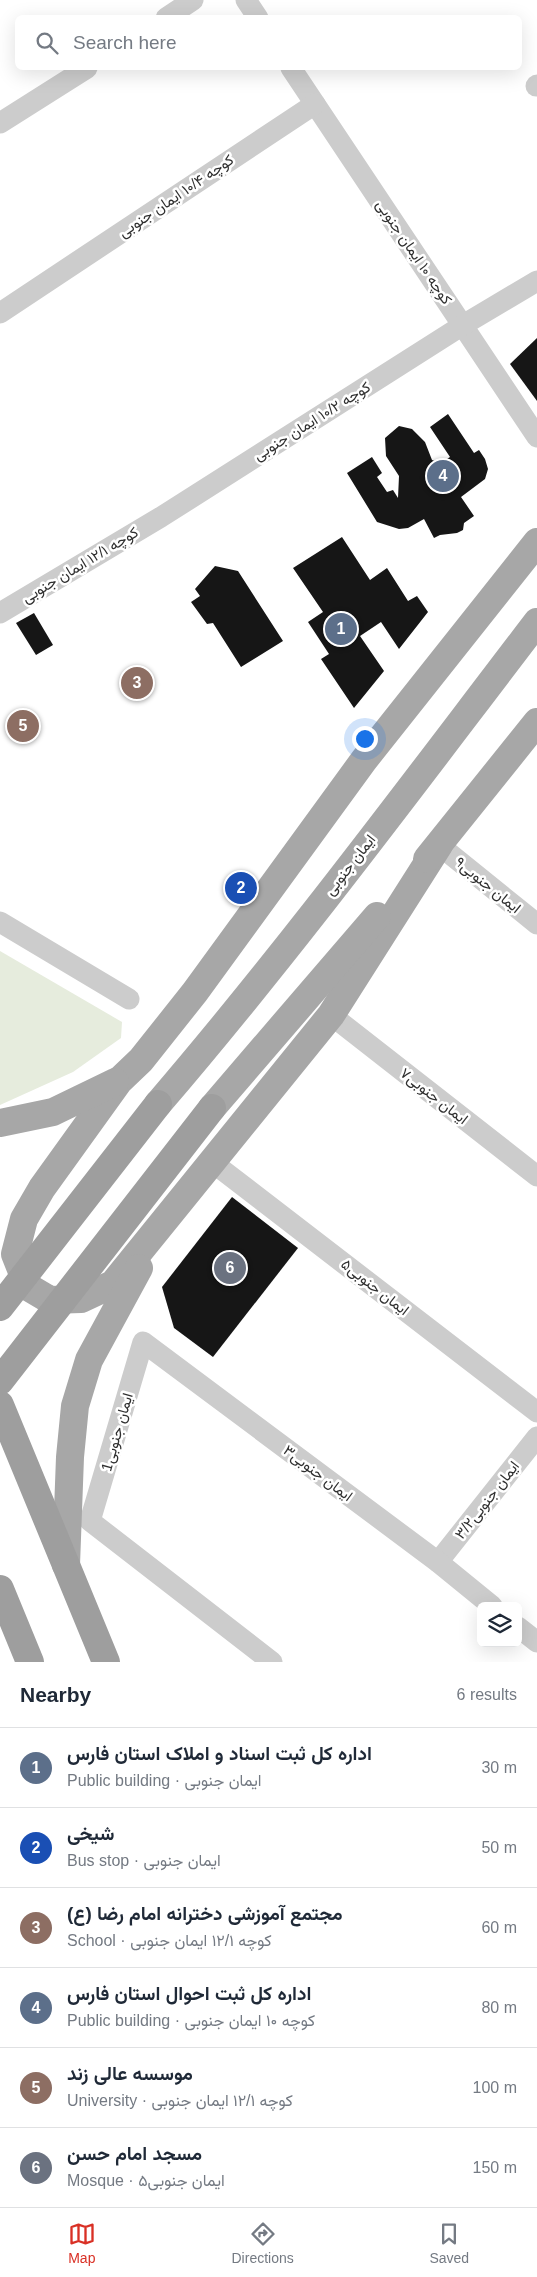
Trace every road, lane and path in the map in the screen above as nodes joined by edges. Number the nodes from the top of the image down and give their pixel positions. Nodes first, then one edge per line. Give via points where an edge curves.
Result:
1 (193, 0) edge
2 (246, 0) edge
3 (170, 15) edge
4 (256, 15) edge
5 (84, 70) edge
6 (292, 70) edge
7 (315, 104) junction
8 (0, 123) edge
9 (537, 281) edge
10 (0, 313) edge
11 (463, 325) junction
12 (537, 436) edge
13 (161, 517) joint
14 (537, 542) edge
15 (0, 613) edge
16 (537, 622) edge
17 (537, 722) edge
18 (439, 845) junction
19 (0, 922) edge
20 (537, 924) edge
21 (129, 999) dead end
22 (331, 1015) junction
23 (119, 1081) junction
24 (158, 1104) joint
25 (212, 1108) joint
26 (0, 1123) edge
27 (212, 1162) junction
28 (537, 1176) edge
29 (164, 1223) junction
30 (0, 1307) edge
31 (143, 1342) joint
32 (0, 1381) edge
33 (0, 1404) edge
34 (537, 1412) edge
35 (537, 1437) edge
36 (438, 1562) junction
37 (66, 1565) junction
38 (0, 1589) edge
39 (487, 1602) edge
40 (522, 1630) edge
41 (537, 1642) edge
42 (30, 1662) edge
43 (106, 1662) edge
44 (272, 1662) edge

1 - 3 street
2 - 4 street
5 - 8 street
6 - 7 street, کوچه ۱۰ ایمان جنوبی
7 - 10 street, کوچه ۱۰/۴ ایمان جنوبی
7 - 11 street, کوچه ۱۰ ایمان جنوبی
9 - 11 street, کوچه ۱۰/۲ ایمان جنوبی
11 - 12 street, کوچه ۱۰ ایمان جنوبی
11 - 13 street, کوچه ۱۰/۲ ایمان جنوبی
13 - 15 street, کوچه ۱۲/۱ ایمان جنوبی
14 - 23 main road via 364,760 195,992 141,1060
16 - 24 main road, ایمان جنوبی via 345,873 206,1049
17 - 18 main road
18 - 20 street, ایمان جنوبی۹
18 - 22 main road
18 - 25 main road
19 - 21 street
22 - 27 main road
22 - 28 street, ایمان جنوبی۷
23 - 26 main road via 53,1112
23 - 29 main road via 42,1188 24,1219 16,1254 28,1287 50,1300 81,1299 113,1284
24 - 30 highway, bridge
25 - 32 highway, bridge
27 - 29 main road
27 - 34 street, ایمان جنوبی۵
29 - 37 main road via 89,1360 75,1406
31 - 36 street, ایمان جنوبی۳
31 - 44 street, 1ایمان جنوبی via 90,1521
33 - 37 highway
35 - 36 street, ایمان جنوبی۳/۲
36 - 39 street, ایمان جنوبی۳
37 - 43 highway
38 - 42 highway
40 - 41 street

